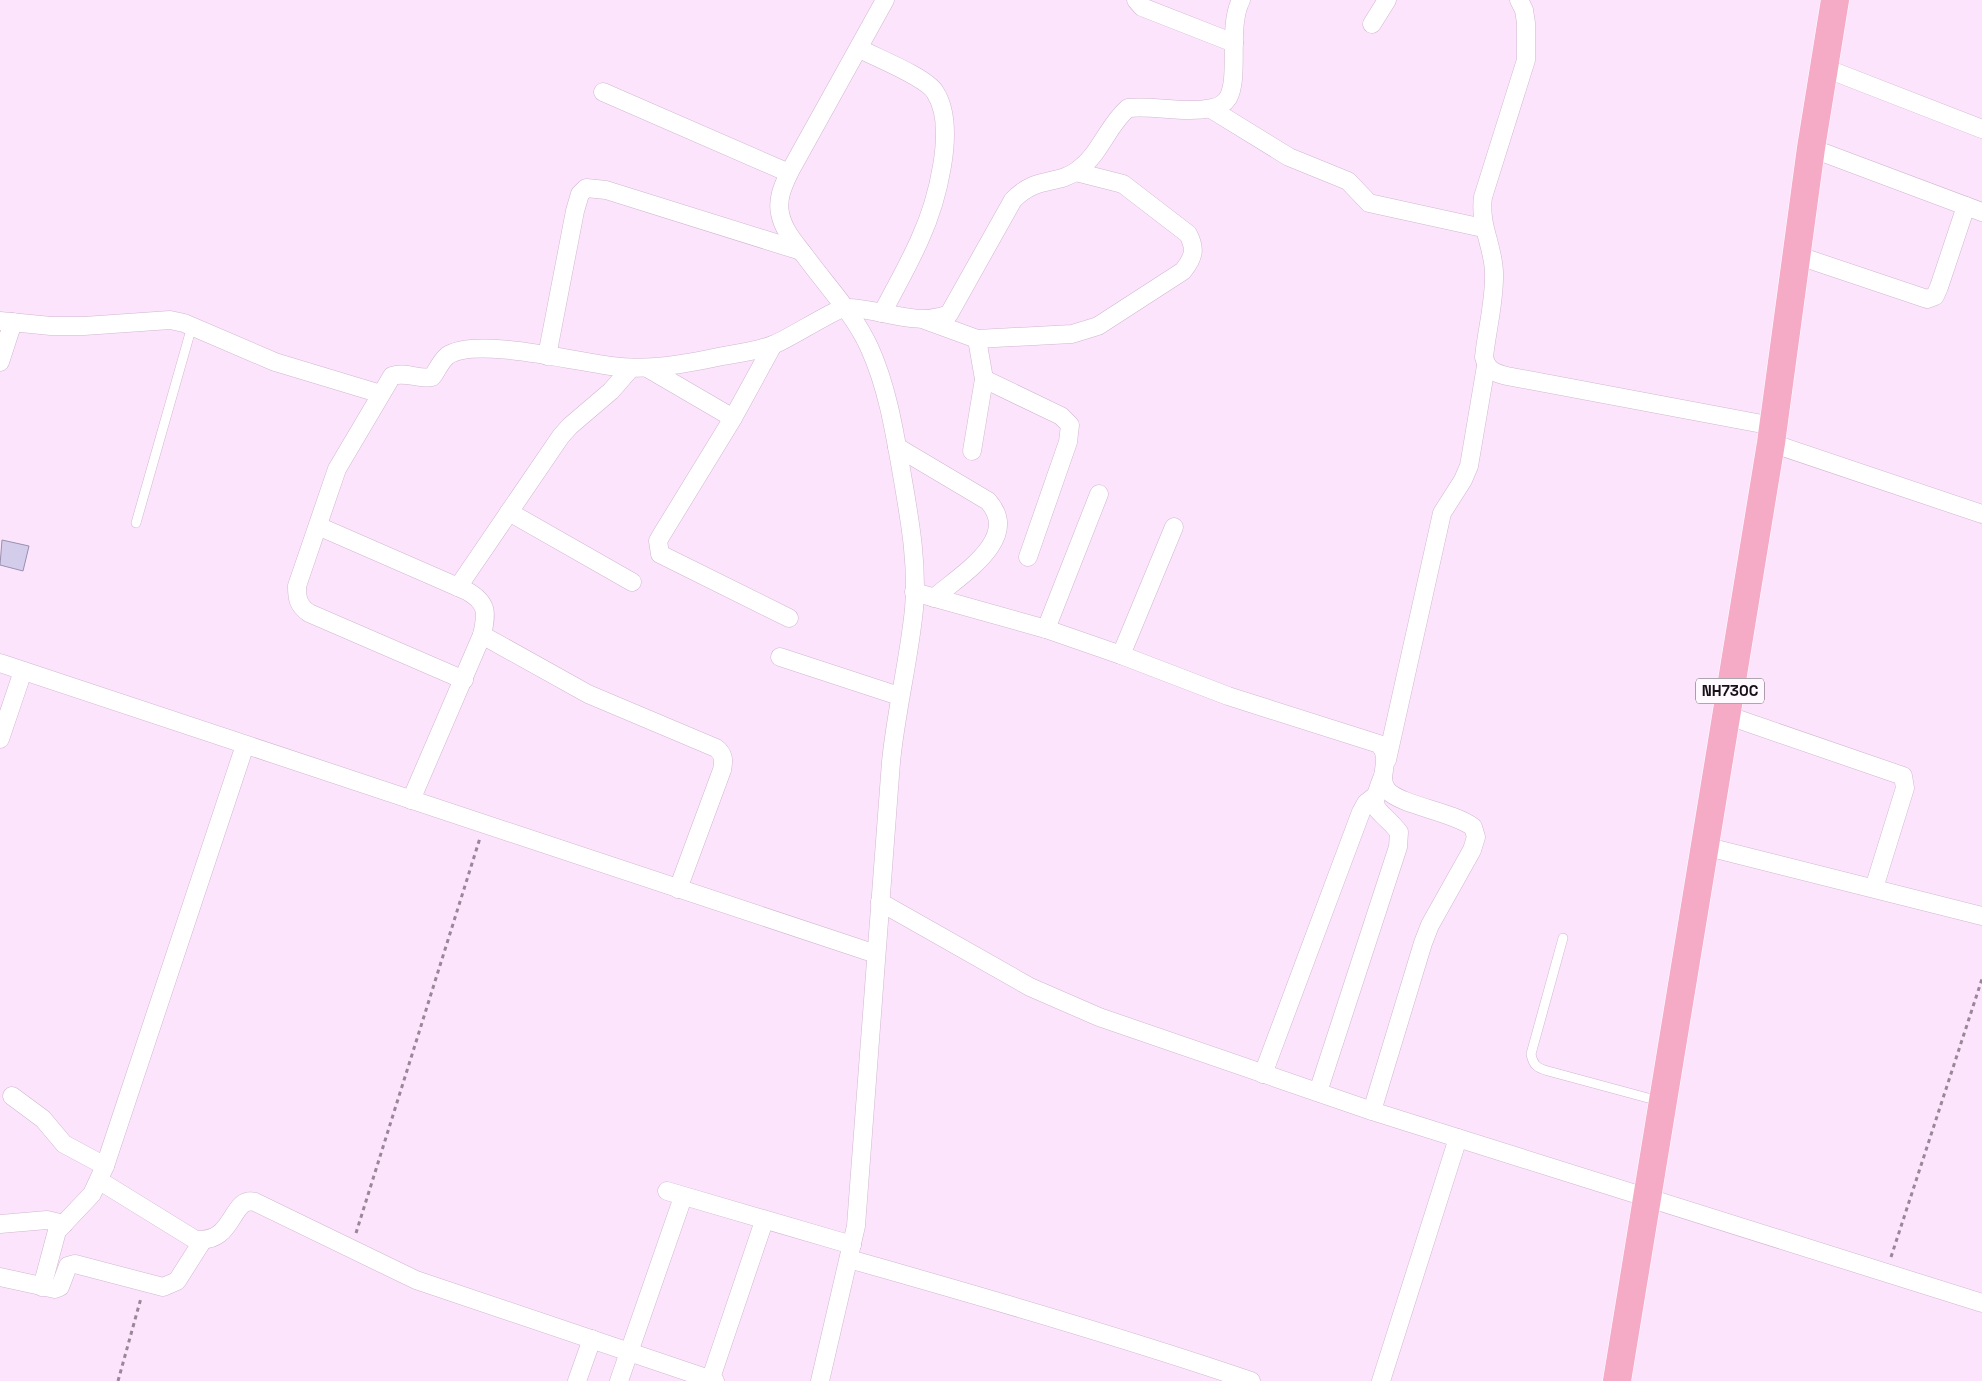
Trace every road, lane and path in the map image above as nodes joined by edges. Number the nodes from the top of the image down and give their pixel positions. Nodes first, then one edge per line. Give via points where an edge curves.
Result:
1 (885, 0) edge
2 (1136, 0) edge
3 (1241, 0) edge
4 (1387, 0) edge
5 (1519, 0) edge
6 (1835, 0) edge
7 (1372, 24) dead end
8 (1234, 42) junction
9 (860, 49) junction
10 (1824, 68) junction
11 (603, 92) dead end
12 (1211, 108) junction
13 (1982, 129) edge
14 (1812, 148) junction
15 (1076, 172) junction
16 (788, 173) junction
17 (1974, 209) edge
18 (1483, 228) junction
19 (801, 251) junction
20 (1796, 255) junction
21 (843, 307) junction
22 (882, 313) junction
23 (923, 320) junction
24 (6, 322) edge
25 (192, 326) junction
26 (977, 339) junction
27 (773, 345) junction
28 (547, 356) junction
29 (0, 362) edge
30 (1486, 366) junction
31 (640, 368) junction
32 (984, 379) junction
33 (381, 394) junction
34 (734, 418) junction
35 (1772, 434) junction
36 (897, 447) junction
37 (972, 451) dead end
38 (1099, 494) dead end
39 (509, 512) junction
40 (1982, 514) edge
41 (136, 523) dead end
42 (318, 526) junction
43 (1174, 527) dead end
44 (1028, 557) dead end
45 (632, 582) dead end
46 (458, 587) junction
47 (914, 592) junction
48 (934, 598) junction
49 (788, 618) dead end
50 (1046, 630) junction
51 (482, 635) junction
52 (1121, 655) junction
53 (780, 657) dead end
54 (0, 663) edge
55 (23, 671) junction
56 (464, 680) junction
57 (899, 696) junction
58 (1726, 715) junction
59 (0, 739) edge
60 (245, 744) junction
61 (1385, 768) junction
62 (1375, 796) junction
63 (411, 800) junction
64 (484, 825) junction
65 (1704, 846) junction
66 (1874, 888) junction
67 (678, 889) junction
68 (880, 902) junction
69 (1982, 916) edge
70 (1563, 938) dead end
71 (876, 954) junction
72 (1982, 979) edge
73 (1262, 1074) junction
74 (1318, 1092) junction
75 (12, 1096) dead end
76 (1662, 1101) junction
77 (1372, 1111) junction
78 (1458, 1138) junction
79 (103, 1174) junction
80 (1648, 1197) junction
81 (764, 1221) junction
82 (0, 1224) edge
83 (64, 1224) junction
84 (203, 1240) junction
85 (351, 1249) junction
86 (851, 1252) junction
87 (1886, 1272) junction
88 (0, 1277) edge
89 (145, 1283) junction
90 (42, 1287) junction
91 (1982, 1303) edge
92 (592, 1339) junction
93 (629, 1352) junction
94 (712, 1380) edge
95 (118, 1381) edge
96 (577, 1381) edge
97 (620, 1381) edge
98 (820, 1381) edge
99 (1251, 1381) edge
100 (1381, 1381) edge
101 (1617, 1381) edge

1 - 9 street
2 - 8 street via 1142,6
3 - 8 street
4 - 7 street
5 - 18 street via 1526,23 1526,60 1483,197
6 - 10 highway, NH730C
8 - 12 street via 1228,98 1221,106
9 - 16 street
9 - 22 street via 935,91 945,132 933,207 920,241
10 - 13 street
10 - 14 highway, NH730C
11 - 16 street
12 - 15 street via 1128,108 1119,116 1101,146
12 - 18 street via 1289,158 1348,181 1369,203
14 - 17 street
14 - 20 highway, NH730C
15 - 23 street via 1024,189 1004,215 949,314
15 - 26 street via 1112,180 1133,191 1188,234 1194,246 1192,259 1170,281 1098,326 1059,336
16 - 19 street via 780,194 780,213 789,235
17 - 20 street via 1935,296 1927,298
18 - 30 street via 1492,252 1494,273 1484,356
19 - 21 street
19 - 28 street via 606,190 586,188 580,194 575,211
20 - 35 highway, NH730C
21 - 22 street
21 - 27 street
21 - 36 street via 869,347 879,372
22 - 23 street
23 - 26 street
24 - 25 street via 84,326 170,320
24 - 29 street
25 - 33 street via 274,362
25 - 41 lane
26 - 32 street
27 - 31 street via 679,365
27 - 34 street
28 - 31 street
28 - 33 street via 496,349 465,350 448,355 432,377 392,376
30 - 35 street via 1507,376
30 - 61 street via 1469,466 1442,513
31 - 34 street
31 - 39 street via 570,426
32 - 37 street
32 - 44 street via 1061,416 1070,425 1068,442
33 - 42 street via 337,469
34 - 49 street via 662,534 658,548 660,554
35 - 40 street
35 - 58 highway, NH730C
36 - 47 street via 912,536
36 - 48 street via 988,501 995,509 997,535 989,550
38 - 50 street
39 - 45 street
39 - 46 street
42 - 46 street
42 - 56 street via 297,586 300,607
43 - 52 street
46 - 51 street via 478,597 484,606 486,618
47 - 48 street
47 - 57 street
48 - 50 street
50 - 52 street
51 - 56 street
51 - 67 street via 588,694 722,752 722,770
52 - 61 street via 1228,696 1379,744 1385,750
53 - 57 street
54 - 55 street
55 - 59 street
55 - 60 street
56 - 63 street
57 - 68 street
58 - 65 highway, NH730C
58 - 66 street via 1903,776 1905,788
60 - 63 street
60 - 79 street
61 - 62 street
61 - 77 street via 1384,785 1389,792 1463,820 1473,827 1476,837 1423,943
62 - 73 street via 1361,812
62 - 74 street via 1377,811 1398,832 1398,847
63 - 64 street
64 - 67 street
64 - 85 path
65 - 66 street
65 - 76 highway, NH730C
66 - 69 street
67 - 71 street
68 - 71 street
68 - 73 street via 1064,1004
70 - 76 lane via 1531,1054 1532,1063 1548,1071
71 - 86 street via 860,1186
72 - 87 path
73 - 74 street
74 - 77 street
75 - 79 street via 43,1119 69,1147
76 - 80 highway, NH730C
77 - 78 street
78 - 80 street
78 - 100 street
79 - 83 street via 92,1194
79 - 84 street via 194,1238
80 - 87 street
80 - 101 highway, NH730C
81 - 86 street
81 - 93 street via 675,1194
81 - 94 street
82 - 83 street via 47,1220
83 - 90 street via 53,1241
84 - 85 street via 228,1227 242,1203 249,1200
84 - 89 street via 177,1281 163,1287
85 - 92 street via 416,1280
86 - 98 street
86 - 99 street
87 - 91 street
88 - 90 street
89 - 90 street via 75,1264 68,1266 60,1287
89 - 95 path
92 - 93 street
92 - 96 street
93 - 94 street
93 - 97 street

